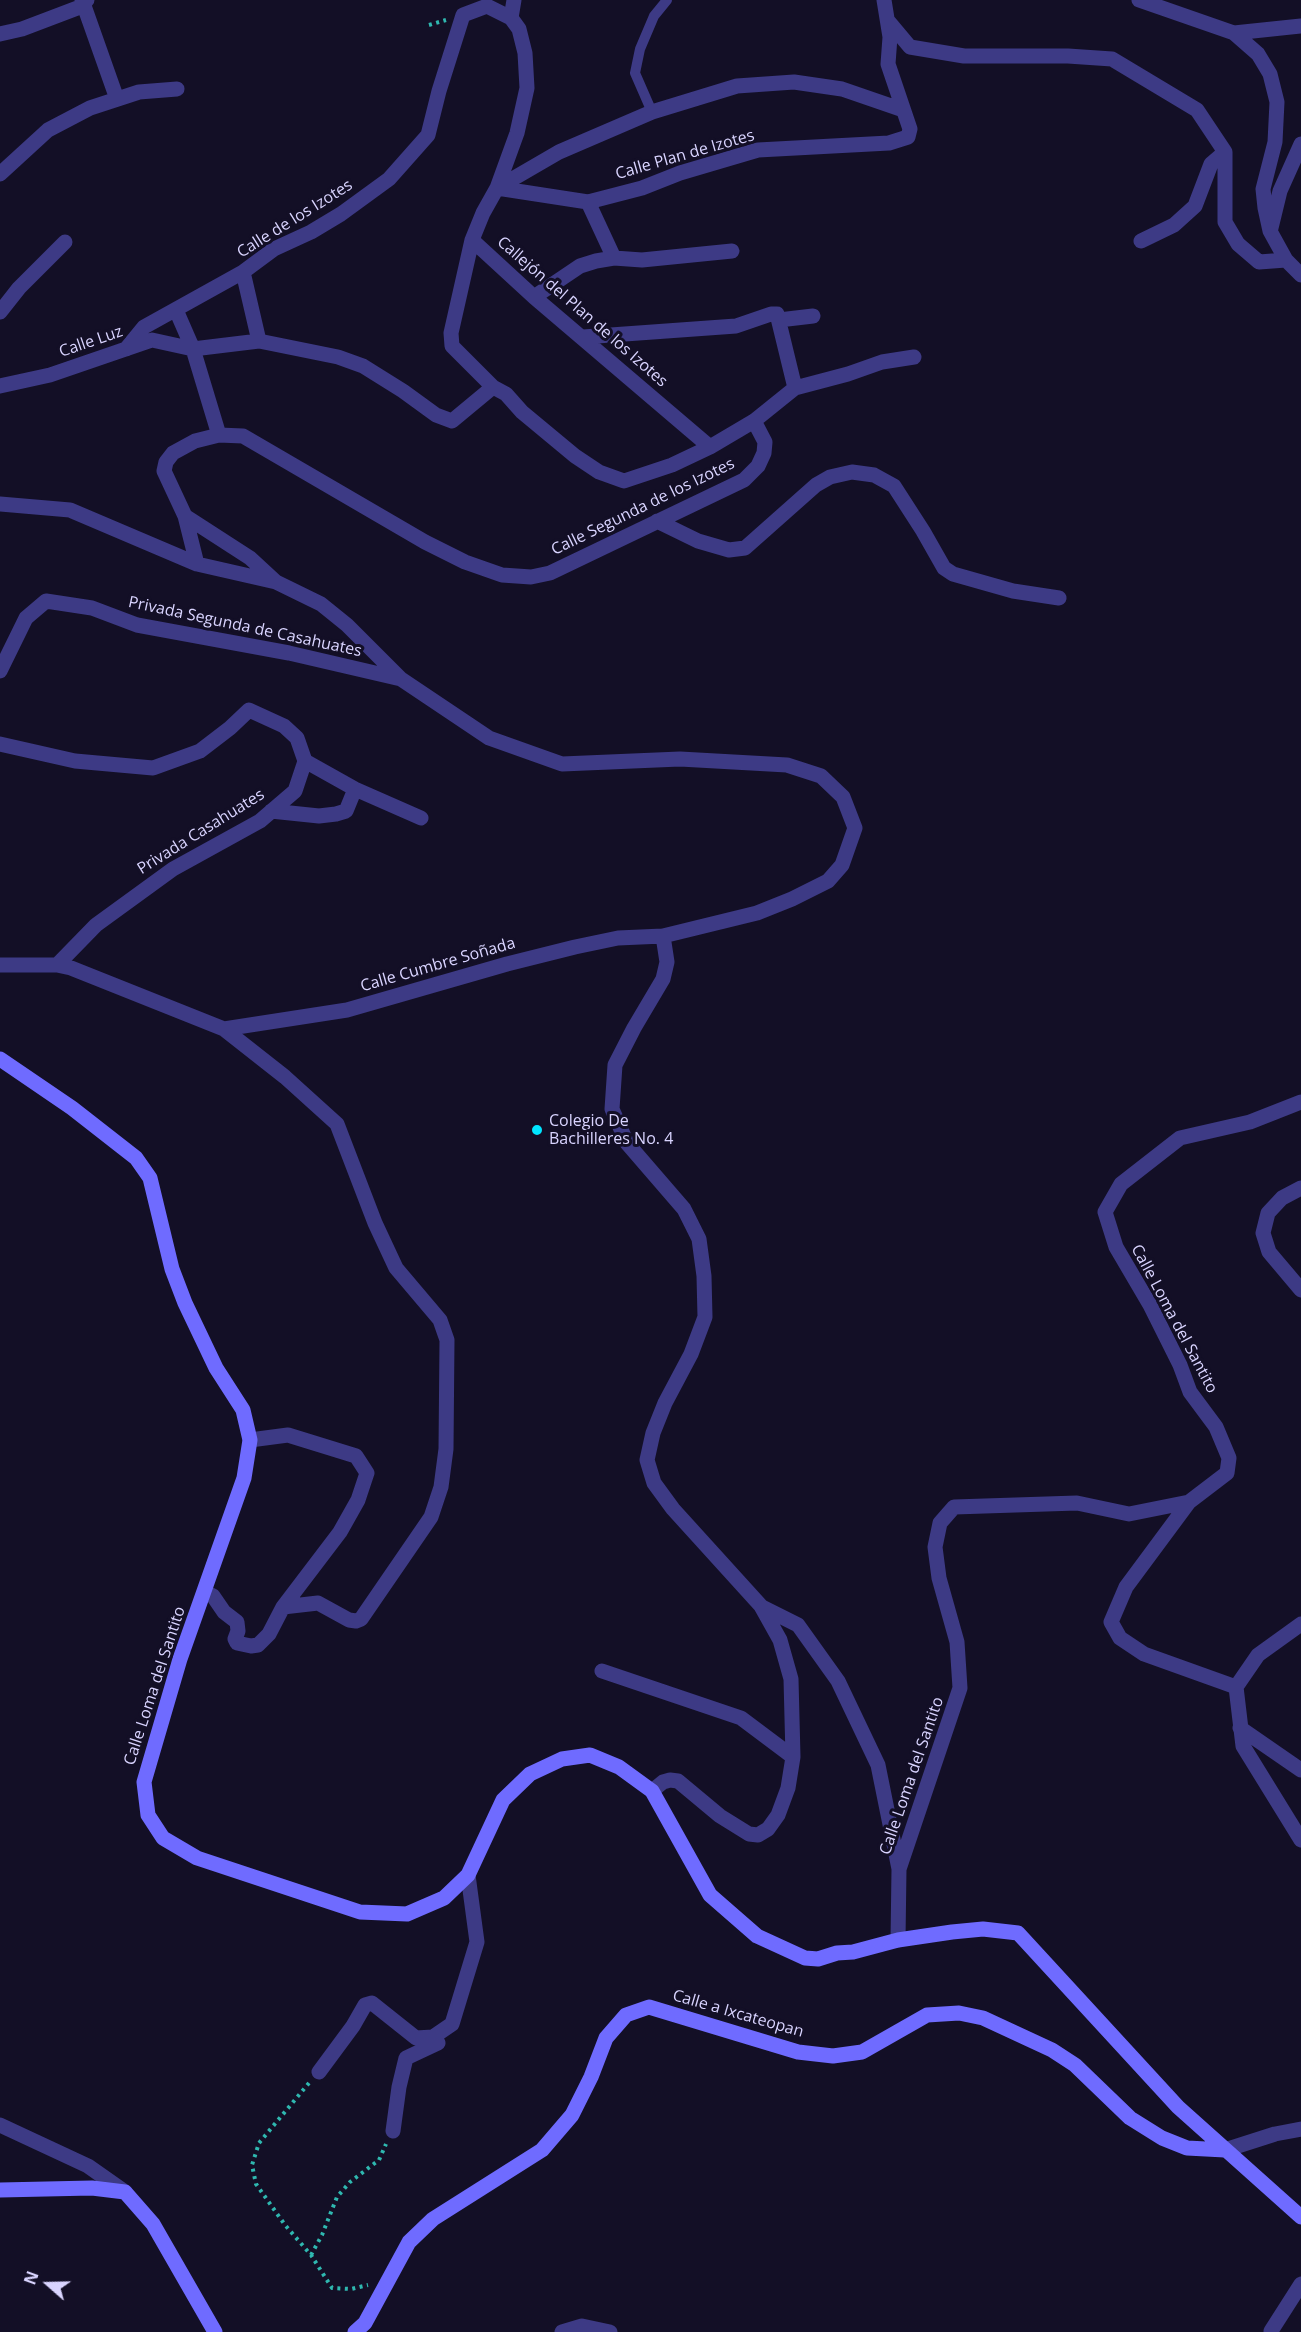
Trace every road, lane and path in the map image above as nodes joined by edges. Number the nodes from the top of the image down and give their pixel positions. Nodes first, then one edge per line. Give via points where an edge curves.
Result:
1 (514, 0) edge
2 (667, 0) edge
3 (884, 0) edge
4 (1139, 0) edge
5 (84, 1) edge
6 (511, 18) junction
7 (886, 18) junction
8 (1301, 27) edge
9 (1234, 33) junction
10 (0, 34) edge
11 (177, 89) dead end
12 (117, 99) junction
13 (903, 110) junction
14 (652, 112) junction
15 (1301, 144) edge
16 (1226, 152) junction
17 (0, 174) edge
18 (497, 188) junction
19 (588, 202) junction
20 (1270, 231) junction
21 (472, 240) junction
22 (1141, 241) dead end
23 (65, 242) dead end
24 (732, 250) dead end
25 (614, 258) junction
26 (1287, 260) junction
27 (243, 272) junction
28 (1301, 275) edge
29 (534, 297) junction
30 (176, 310) junction
31 (0, 312) edge
32 (813, 316) dead end
33 (778, 317) junction
34 (582, 337) junction
35 (260, 341) junction
36 (126, 349) junction
37 (193, 349) junction
38 (914, 357) dead end
39 (0, 386) edge
40 (493, 387) junction
41 (795, 388) junction
42 (754, 421) junction
43 (219, 435) junction
44 (710, 447) junction
45 (0, 504) edge
46 (184, 516) junction
47 (657, 521) junction
48 (197, 564) junction
49 (276, 582) junction
50 (1059, 598) dead end
51 (0, 671) edge
52 (401, 679) junction
53 (0, 744) edge
54 (305, 761) junction
55 (355, 789) junction
56 (271, 811) junction
57 (421, 818) dead end
58 (663, 936) junction
59 (0, 965) edge
60 (57, 965) junction
61 (224, 1029) junction
62 (0, 1059) edge
63 (1301, 1102) edge
64 (1301, 1188) edge
65 (1301, 1290) edge
66 (250, 1440) junction
67 (1189, 1502) junction
68 (205, 1592) junction
69 (761, 1606) junction
70 (283, 1607) junction
71 (1301, 1624) edge
72 (602, 1671) dead end
73 (1236, 1687) junction
74 (1240, 1728) junction
75 (793, 1757) junction
76 (1301, 1770) edge
77 (652, 1791) junction
78 (1301, 1840) edge
79 (899, 1869) junction
80 (468, 1875) junction
81 (898, 1940) junction
82 (433, 2037) junction
83 (319, 2072) joint
84 (0, 2125) edge
85 (1301, 2129) edge
86 (393, 2131) joint
87 (1226, 2150) junction
88 (0, 2190) edge
89 (124, 2192) junction
90 (1300, 2212) edge
91 (311, 2255) junction
92 (389, 2280) junction
93 (1301, 2284) edge
94 (1270, 2331) edge
95 (215, 2332) edge
96 (355, 2332) edge
97 (562, 2332) edge
98 (610, 2332) edge

1 - 6 street
2 - 14 lane via 654,16 635,73
3 - 7 street
4 - 9 street
5 - 10 street via 80,7
5 - 12 street
6 - 18 street, Callejón del Plan de los Izotes via 519,29 525,53 527,88 518,133
6 - 27 street, Calle de los Izotes via 487,6 464,15 428,135 389,179 341,214 274,249
7 - 13 street via 890,37 888,64
7 - 16 street via 910,47 964,56 1112,58 1197,110
8 - 9 street
9 - 20 street via 1258,54 1270,74 1277,102 1275,142 1263,189
11 - 12 street via 139,92
12 - 17 street via 48,130
13 - 14 street via 842,89 794,82 737,86
13 - 19 street, Calle Plan de Izotes via 910,129 908,137 889,143 758,150
14 - 18 street via 559,152
15 - 20 street via 1280,191
16 - 22 street via 1211,164 1195,206 1174,225
16 - 26 street via 1225,222 1238,244 1258,262
18 - 19 street
18 - 21 street, Callejón del Plan de los Izotes
19 - 25 street
20 - 26 street
21 - 29 street, Callejón del Plan de los Izotes
21 - 40 street, Calle Segunda de los Izotes via 451,333 452,346
23 - 31 street
24 - 25 street via 642,260
25 - 29 street via 580,266
26 - 28 street
27 - 30 street, Calle de los Izotes
27 - 35 street
29 - 34 street, Callejón del Plan de los Izotes
30 - 36 street, Calle de los Izotes via 144,327
30 - 37 street
32 - 33 street
33 - 34 street via 771,314 736,326
33 - 41 street
34 - 44 street, Callejón del Plan de los Izotes
35 - 37 street
35 - 40 street via 363,366 452,421
36 - 37 street, Calle Luz via 152,340
36 - 39 street, Calle Luz via 50,375
37 - 43 street
38 - 41 street via 882,362
40 - 44 street, Calle Segunda de los Izotes via 506,394 575,456 599,472 624,481
41 - 42 street
42 - 44 street, Calle Segunda de los Izotes
42 - 47 street, Calle Segunda de los Izotes via 765,442 758,466 744,480
43 - 46 street, Calle Segunda de los Izotes via 195,441 173,453 166,462 164,471
43 - 47 street, Calle Segunda de los Izotes via 243,436 424,542 502,575 550,573
45 - 48 street via 70,510
46 - 48 street, Calle Segunda de los Izotes
46 - 49 street via 240,551
47 - 50 street via 698,542 729,550 746,548 830,477 852,472 874,475 894,486 944,568 953,574 1013,591
48 - 49 street
49 - 52 street via 321,604
51 - 52 street, Privada Segunda de Casahuates via 26,618 46,601 92,608 137,625 289,653
52 - 58 street via 489,738 562,764 681,759 788,765 821,776 843,797 855,828 842,866 828,881 757,913
53 - 54 street via 75,761 153,768 200,751 249,710 284,726 297,738
54 - 55 street
54 - 56 street, Privada Casahuates via 295,791
55 - 56 street via 346,811 336,814
55 - 57 street
56 - 60 street, Privada Casahuates via 260,821 173,869 96,925
58 - 61 street, Calle Cumbre Soñada via 618,938 575,947 347,1010
58 - 69 street via 667,962 663,979 615,1065 612,1109 627,1143 684,1209 699,1239 705,1317 661,1413 647,1460 654,1483 673,1509
59 - 60 street
60 - 61 street
61 - 70 street via 338,1124 396,1268 440,1320 447,1340 446,1449 441,1487 431,1517 361,1619 349,1620 318,1604
62 - 66 main road, Calle Loma del Santito via 136,1158 150,1178 175,1277 216,1368 243,1410
63 - 67 street, Calle Loma del Santito via 1250,1122 1180,1138 1121,1184 1105,1212 1116,1247 1150,1305 1190,1392 1216,1427 1229,1458 1227,1473
64 - 65 street via 1282,1198 1268,1213 1263,1233 1269,1252
66 - 68 main road, Calle Loma del Santito via 244,1478
66 - 70 street via 288,1435 356,1456 367,1473 358,1500 340,1532
67 - 73 street via 1126,1587 1111,1622 1120,1638 1144,1654
67 - 79 street, Calle Loma del Santito via 1130,1514 1077,1503 954,1507 940,1523 935,1546 939,1578 957,1642 960,1688
68 - 70 street via 237,1622 237,1642 251,1646 258,1645 269,1634
68 - 80 main road, Calle Loma del Santito via 180,1659 144,1782 148,1815 163,1838 197,1858 360,1912 407,1914 444,1898
69 - 75 street via 780,1640 791,1679
69 - 79 street via 798,1625 838,1681 878,1765
71 - 73 street via 1258,1655
72 - 75 street via 741,1718
73 - 74 street
74 - 76 street
74 - 78 street via 1243,1746
75 - 77 street via 778,1815 758,1835 749,1834 720,1816 678,1781 663,1782
77 - 80 main road, Calle Loma del Santito via 619,1767 590,1755 562,1759 530,1774 503,1800
77 - 81 main road, Calle Loma del Santito via 710,1895 757,1936 805,1958 818,1959
79 - 81 street, Calle Loma del Santito
80 - 82 street via 477,1942 452,2024
81 - 87 main road via 983,1929 1018,1933 1178,2107
82 - 83 street via 416,2038 372,2003 365,2005
82 - 86 street via 438,2043 406,2058
83 - 91 path via 259,2143 252,2165 256,2184
84 - 89 street via 88,2166
85 - 87 street
86 - 91 path via 379,2160 337,2197
87 - 90 main road
87 - 92 main road, Calle a Ixcateopan via 1187,2148 1162,2138 1130,2118 1075,2065 1052,2049 983,2018 958,2013 927,2015 862,2052 833,2056 798,2052 650,2007 626,2015 606,2038 572,2115 542,2150 433,2219 409,2242
88 - 89 main road via 92,2188
89 - 95 main road via 153,2224
91 - 92 path via 332,2288 351,2289
92 - 96 main road, Calle a Ixcateopan via 365,2323
93 - 94 street
97 - 98 street via 582,2326

